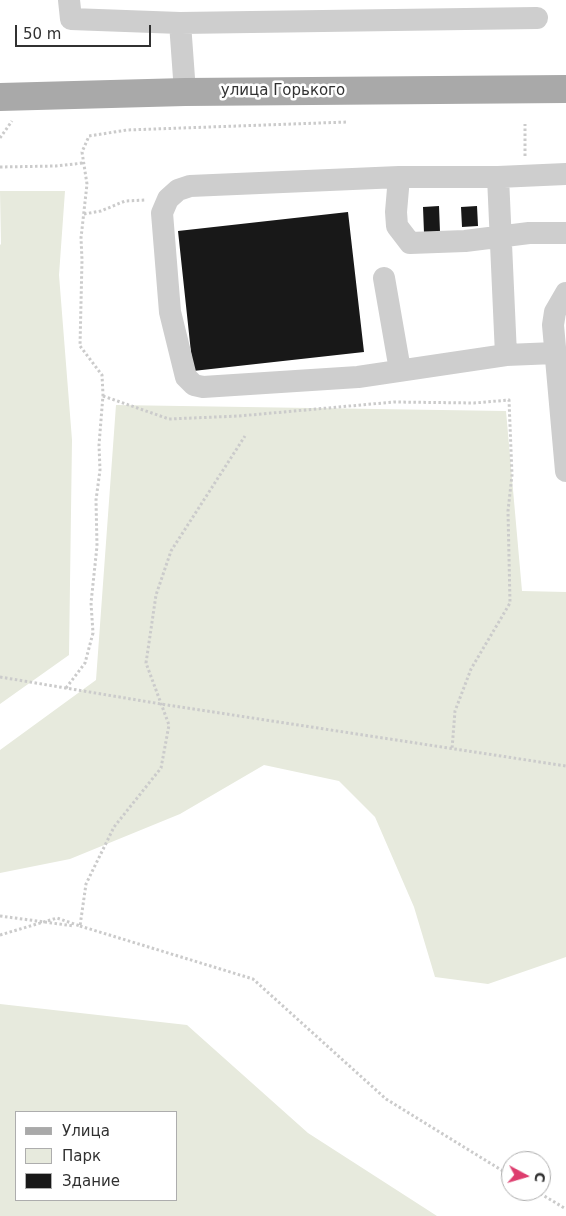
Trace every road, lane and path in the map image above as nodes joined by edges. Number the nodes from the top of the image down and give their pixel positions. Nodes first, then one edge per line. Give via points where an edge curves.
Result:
1 (69, 0) edge
2 (536, 18) dead end
3 (180, 23) junction
4 (566, 89) edge
5 (185, 92) junction
6 (0, 98) edge
7 (12, 121) dead end
8 (347, 122) dead end
9 (525, 124) dead end
10 (0, 138) edge
11 (83, 163) junction
12 (524, 164) dead end
13 (0, 167) edge
14 (566, 174) edge
15 (399, 177) junction
16 (498, 177) junction
17 (168, 199) junction
18 (83, 214) junction
19 (566, 233) edge
20 (500, 237) junction
21 (384, 278) dead end
22 (566, 293) edge
23 (556, 353) junction
24 (506, 355) junction
25 (400, 370) junction
26 (103, 396) junction
27 (245, 436) dead end
28 (566, 471) edge
29 (0, 677) edge
30 (66, 688) junction
31 (161, 704) junction
32 (452, 750) junction
33 (566, 766) edge
34 (0, 916) edge
35 (80, 926) junction
36 (0, 934) edge
37 (501, 1170) edge
38 (551, 1200) edge
39 (566, 1209) edge

1 - 3 lane via 71,19
2 - 3 lane
3 - 5 lane
4 - 5 main road, улица Горького
5 - 6 main road, улица Горького
7 - 10 path
8 - 11 path via 127,130 89,136 82,152
9 - 12 path
11 - 13 path
11 - 18 path via 87,184
14 - 16 lane
15 - 16 lane
15 - 17 lane via 190,186 178,190
15 - 20 lane via 397,226 410,243
16 - 20 lane
17 - 18 path via 125,201
17 - 25 lane via 162,214 170,312 186,377 194,385 339,378
18 - 26 path via 80,346 102,376
19 - 20 lane
20 - 24 lane
21 - 25 lane
22 - 23 lane via 555,312
23 - 24 lane
23 - 28 lane
24 - 25 lane
26 - 30 path via 96,500 97,546 91,603 93,632 85,663
26 - 32 path via 168,419 394,402 510,400 510,603 471,669 454,711
27 - 31 path via 171,552 156,595 146,664
29 - 30 path
30 - 31 path
31 - 32 path
31 - 35 path via 169,725 161,768 114,826 86,884
32 - 33 path
34 - 35 path
35 - 36 path via 57,918
35 - 37 path via 253,979 386,1100
38 - 39 path

